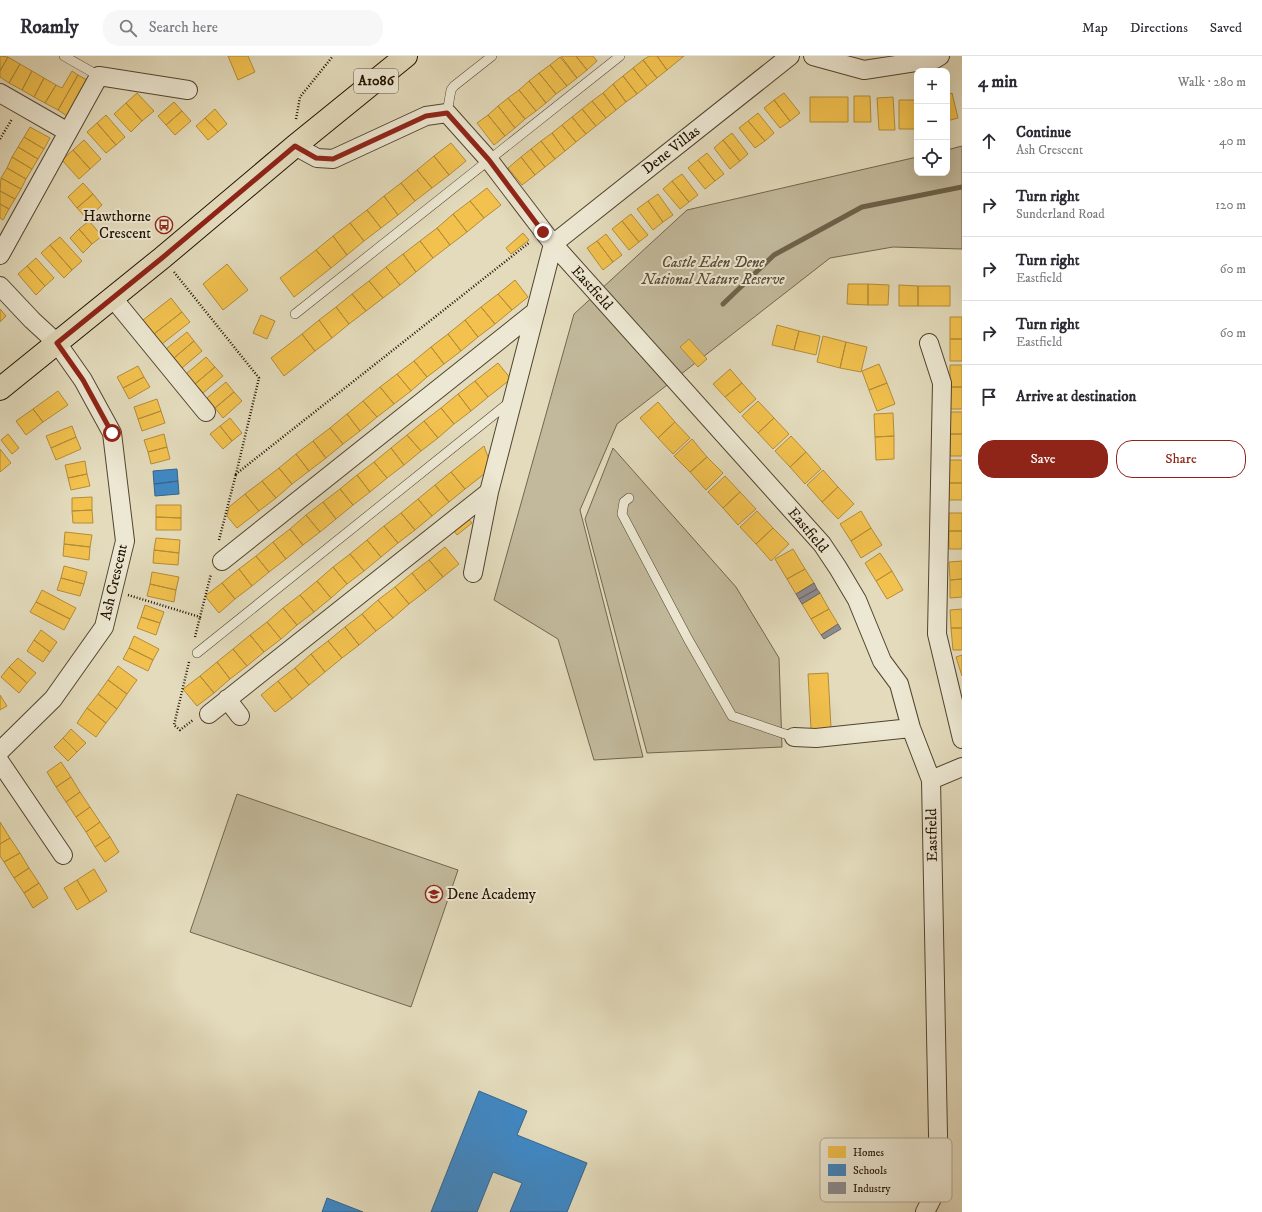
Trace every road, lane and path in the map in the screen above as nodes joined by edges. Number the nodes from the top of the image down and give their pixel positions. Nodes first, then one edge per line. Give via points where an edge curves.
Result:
1 (64, 56) edge
2 (333, 56) edge
3 (406, 56) edge
4 (492, 56) edge
5 (620, 56) edge
6 (790, 56) edge
7 (813, 56) edge
8 (940, 56) edge
9 (99, 76) junction
10 (188, 90) dead end
11 (0, 93) edge
12 (20, 105) junction
13 (447, 113) junction
14 (68, 132) junction
15 (0, 139) edge
16 (295, 146) junction
17 (489, 160) junction
18 (548, 238) junction
19 (0, 255) edge
20 (183, 283) dead end
21 (0, 286) edge
22 (112, 297) junction
23 (536, 311) junction
24 (295, 314) dead end
25 (57, 343) junction
26 (929, 343) dead end
27 (0, 389) edge
28 (513, 399) junction
29 (206, 412) dead end
30 (236, 474) junction
31 (489, 492) junction
32 (629, 498) dead end
33 (219, 541) dead end
34 (217, 566) joint
35 (473, 573) dead end
36 (113, 591) junction
37 (200, 616) junction
38 (194, 643) dead end
39 (194, 654) joint
40 (227, 699) junction
41 (208, 714) joint
42 (240, 716) dead end
43 (911, 728) junction
44 (794, 737) joint
45 (962, 739) edge
46 (0, 751) edge
47 (0, 762) edge
48 (962, 766) edge
49 (931, 780) junction
50 (63, 854) dead end
51 (938, 1138) edge
52 (930, 1202) edge
53 (925, 1212) edge

1 - 9 lane
2 - 16 path via 300,97
3 - 16 main road, A1086
4 - 13 lane via 454,86
5 - 17 lane
6 - 18 street, Dene Villas
7 - 8 street via 864,70 935,59
9 - 10 street
9 - 14 street
11 - 12 street
12 - 14 street
12 - 15 path
13 - 16 street via 426,116 333,159 316,158
13 - 17 street, Eastfield
14 - 19 street
16 - 22 main road, A1086
17 - 18 street, Eastfield
17 - 24 lane
18 - 23 street
18 - 30 path
18 - 43 street, Eastfield via 822,544 857,600 882,661 899,684
20 - 30 path via 259,378
21 - 25 street, Ash Crescent
22 - 25 main road, A1086
22 - 29 street
23 - 28 street
23 - 34 street
25 - 27 main road, A1086
25 - 36 street, Ash Crescent via 83,380 112,433 125,541
26 - 45 street via 942,383 937,634
28 - 31 street
28 - 39 lane
30 - 33 path
31 - 35 street
31 - 40 street
32 - 44 lane via 624,502 622,514 732,716
34 - 37 path
36 - 37 path
36 - 46 street, Ash Crescent via 104,626 53,699
37 - 38 path
39 - 41 path via 174,725 180,730 198,715
40 - 41 street
40 - 42 street
43 - 44 street via 816,738
43 - 49 street, Eastfield
47 - 50 street
48 - 49 street
49 - 51 street, Eastfield
52 - 53 street, Eastfield

